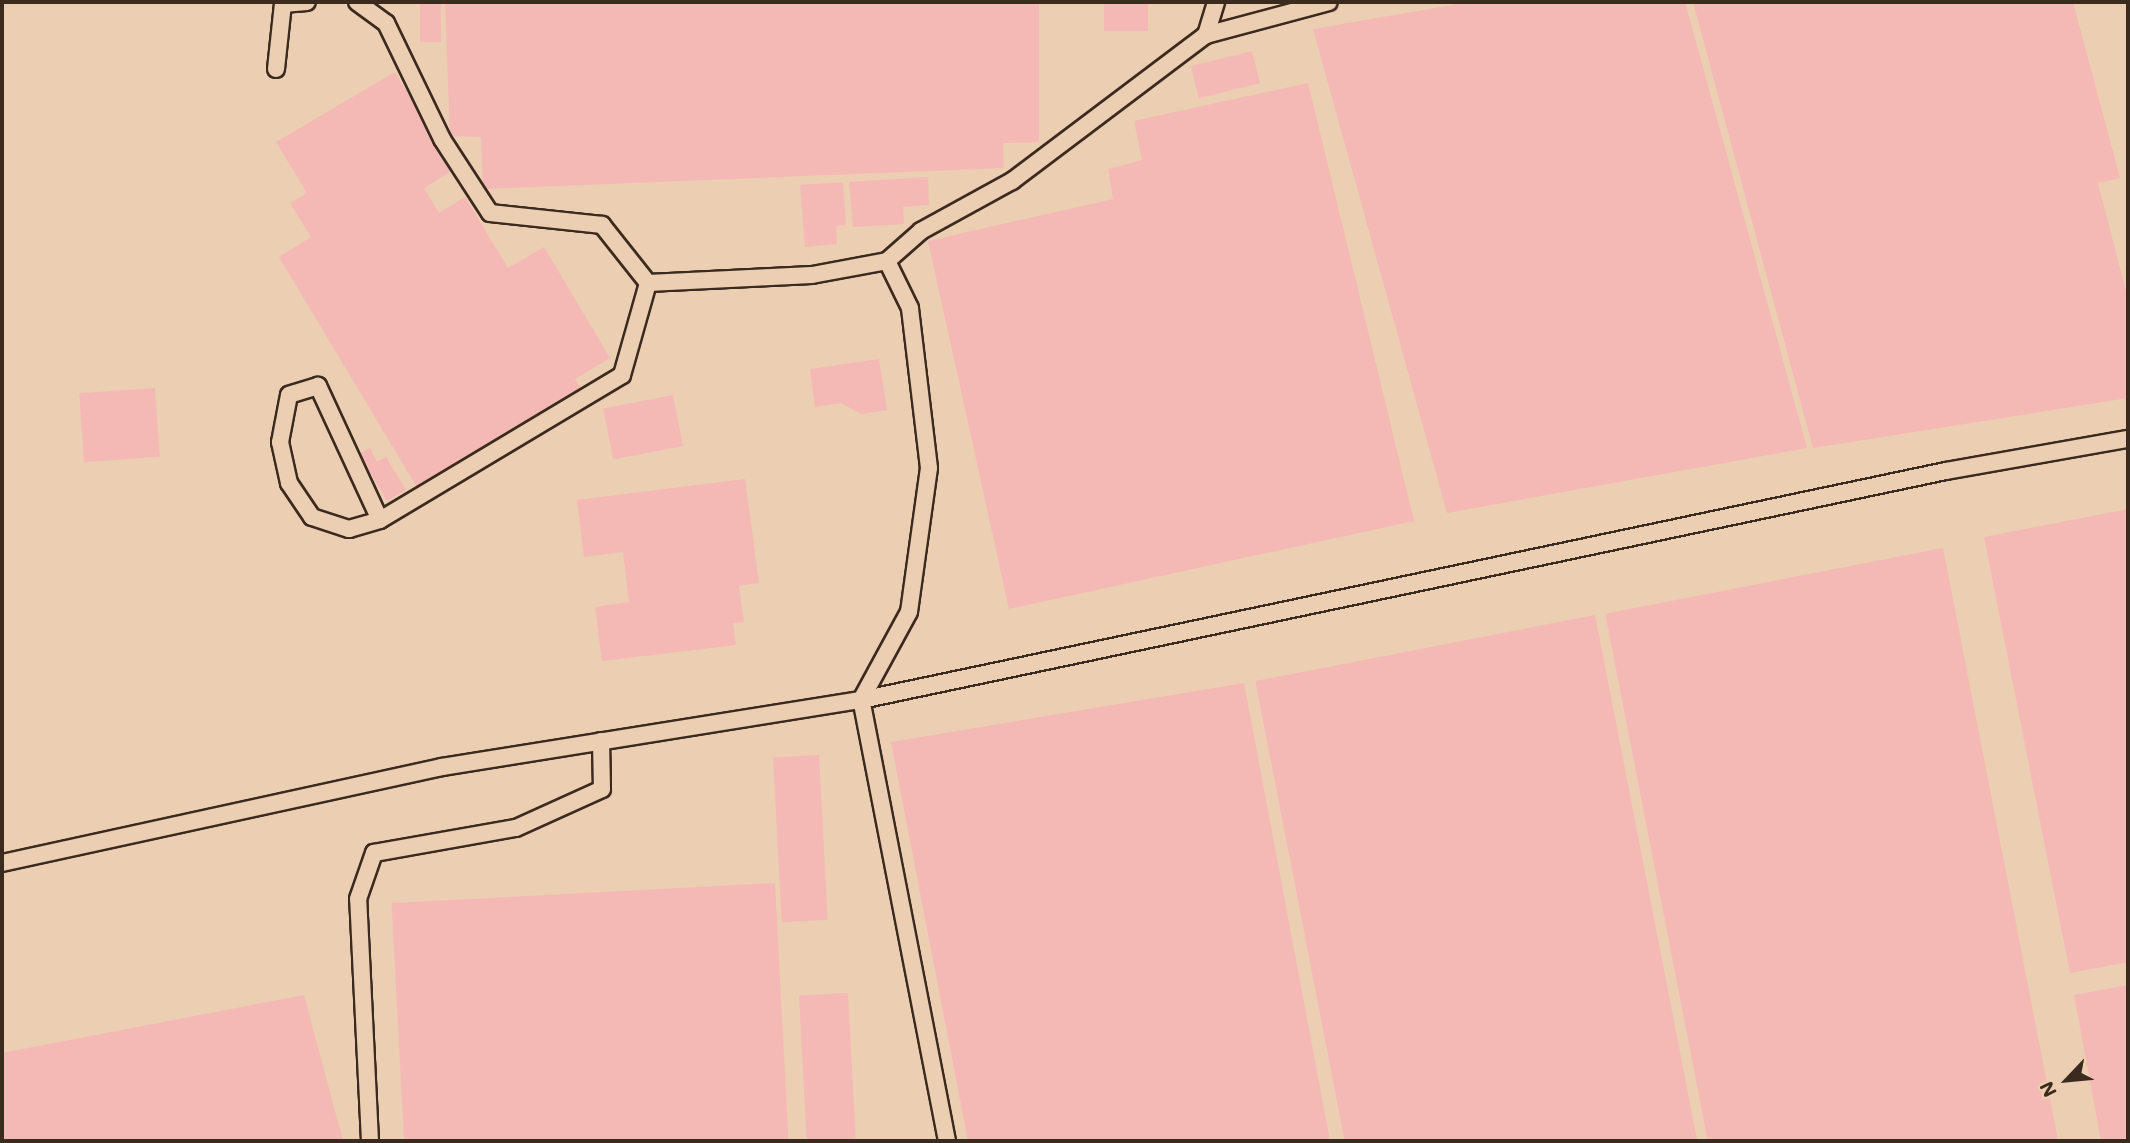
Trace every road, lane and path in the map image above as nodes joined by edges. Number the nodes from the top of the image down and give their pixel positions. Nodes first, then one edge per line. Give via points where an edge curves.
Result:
1 (307, 2) edge
2 (357, 2) edge
3 (1216, 2) edge
4 (1329, 2) edge
5 (1206, 35) junction
6 (276, 69) dead end
7 (887, 261) junction
8 (648, 283) junction
9 (2128, 439) edge
10 (380, 520) junction
11 (861, 700) junction
12 (601, 741) junction
13 (2, 863) edge
14 (370, 1141) edge
15 (947, 1141) edge

1 - 6 lane via 283,4
2 - 8 lane via 386,23 442,139 490,213 602,225
3 - 5 lane
4 - 5 lane
5 - 7 lane via 1012,181 922,231
7 - 8 lane via 812,275
7 - 11 lane via 910,308 929,468 909,612
8 - 10 lane via 622,375
9 - 11 lane via 1932,474
10 - 10 lane via 349,529 312,517 289,483 279,442 289,395 317,386
11 - 12 lane
11 - 15 lane
12 - 13 lane via 442,767
12 - 14 lane via 602,789 516,828 374,853 358,899

